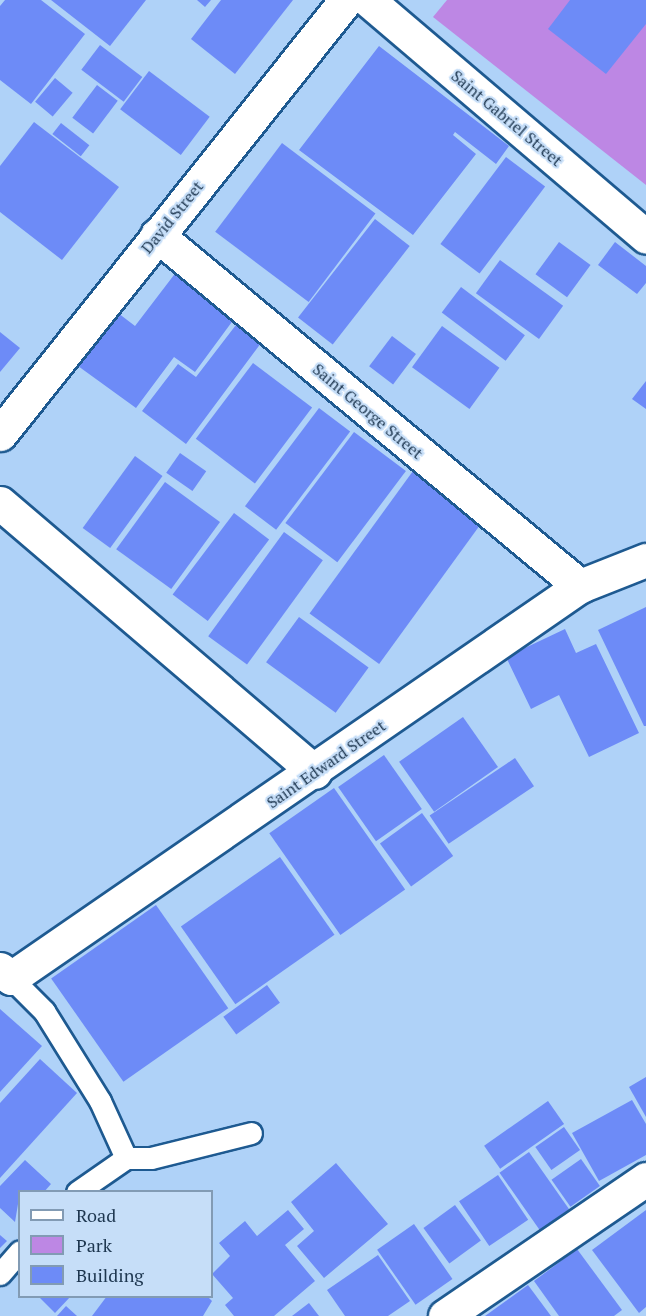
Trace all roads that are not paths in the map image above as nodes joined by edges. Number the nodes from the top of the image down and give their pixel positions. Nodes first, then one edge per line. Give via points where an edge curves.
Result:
1 (345, 0) edge
2 (368, 0) edge
3 (157, 235) junction
4 (646, 237) edge
5 (0, 434) edge
6 (0, 503) edge
7 (646, 560) edge
8 (580, 586) junction
9 (315, 772) junction
10 (5, 974) edge
11 (251, 1133) dead end
12 (126, 1158) junction
13 (646, 1179) edge
14 (78, 1190) edge
15 (18, 1253) edge
16 (0, 1274) edge
17 (445, 1316) edge

1 - 3 street, David Street
2 - 4 street, Saint Gabriel Street
3 - 5 street, David Street
3 - 8 street, Saint George Street
6 - 9 street
7 - 8 street, Saint Edward Street
8 - 9 street, Saint Edward Street
9 - 10 street, Saint Edward Street
10 - 12 lane via 44,1011 100,1101
11 - 12 lane via 151,1158
12 - 14 lane
13 - 17 street
15 - 16 lane

